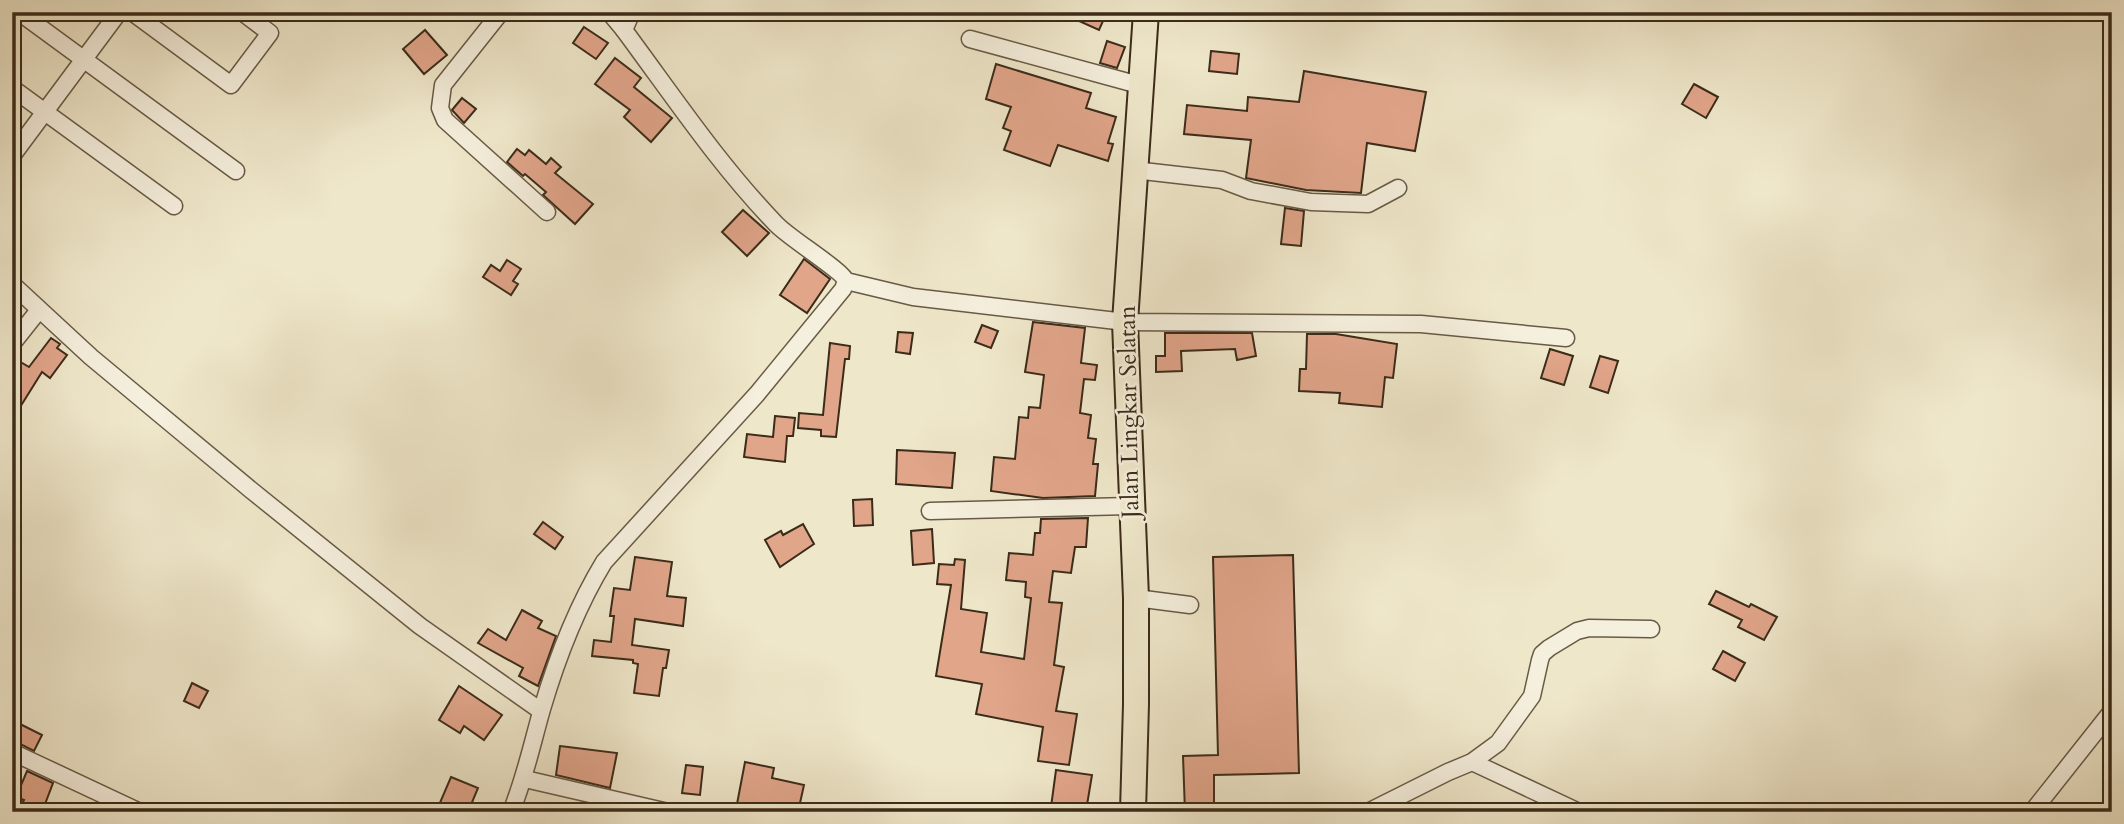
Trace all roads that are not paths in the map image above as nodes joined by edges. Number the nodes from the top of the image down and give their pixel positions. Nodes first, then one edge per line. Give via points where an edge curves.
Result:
1 (19, 12) edge
2 (119, 12) edge
3 (132, 12) edge
4 (242, 12) edge
5 (500, 12) edge
6 (609, 12) edge
7 (632, 12) edge
8 (1146, 12) edge
9 (624, 30) junction
10 (970, 39) dead end
11 (84, 60) junction
12 (1139, 85) junction
13 (12, 88) edge
14 (45, 112) junction
15 (12, 156) edge
16 (1134, 170) junction
17 (236, 172) dead end
18 (1398, 188) dead end
19 (174, 206) dead end
20 (547, 212) dead end
21 (846, 281) junction
22 (12, 284) edge
23 (39, 310) junction
24 (1125, 322) junction
25 (1566, 338) dead end
26 (12, 344) edge
27 (1130, 506) junction
28 (930, 512) dead end
29 (1136, 598) junction
30 (1190, 605) dead end
31 (1651, 629) dead end
32 (541, 711) junction
33 (2111, 711) edge
34 (12, 752) edge
35 (1472, 762) junction
36 (524, 779) junction
37 (140, 812) edge
38 (511, 812) edge
39 (668, 812) edge
40 (1133, 812) edge
41 (1368, 812) edge
42 (1579, 812) edge
43 (2032, 812) edge

1 - 11 street
2 - 11 street
3 - 4 street via 231,85 270,33
5 - 20 street via 443,85 440,108 445,120
6 - 9 street
7 - 9 street
8 - 12 highway, Jalan Lingkar Selatan
9 - 21 street via 742,189 780,228
10 - 12 street
11 - 14 street
11 - 17 street
12 - 16 highway, Jalan Lingkar Selatan
13 - 14 street
14 - 15 street
14 - 19 street
16 - 18 street via 1222,180 1251,191 1311,202 1368,204
16 - 24 highway, Jalan Lingkar Selatan
21 - 24 street via 913,298
21 - 32 street via 757,394 604,562 558,657
22 - 23 street
23 - 26 street
23 - 32 street via 420,626
24 - 25 street via 1421,324
24 - 27 highway, Jalan Lingkar Selatan
27 - 28 street
27 - 29 highway, Jalan Lingkar Selatan
29 - 30 street
29 - 40 highway, Jalan Lingkar Selatan
31 - 35 street via 1589,628 1542,654 1532,696 1498,743
32 - 36 street
33 - 43 street
34 - 37 street
35 - 41 street
35 - 42 street
36 - 38 street
36 - 39 street

